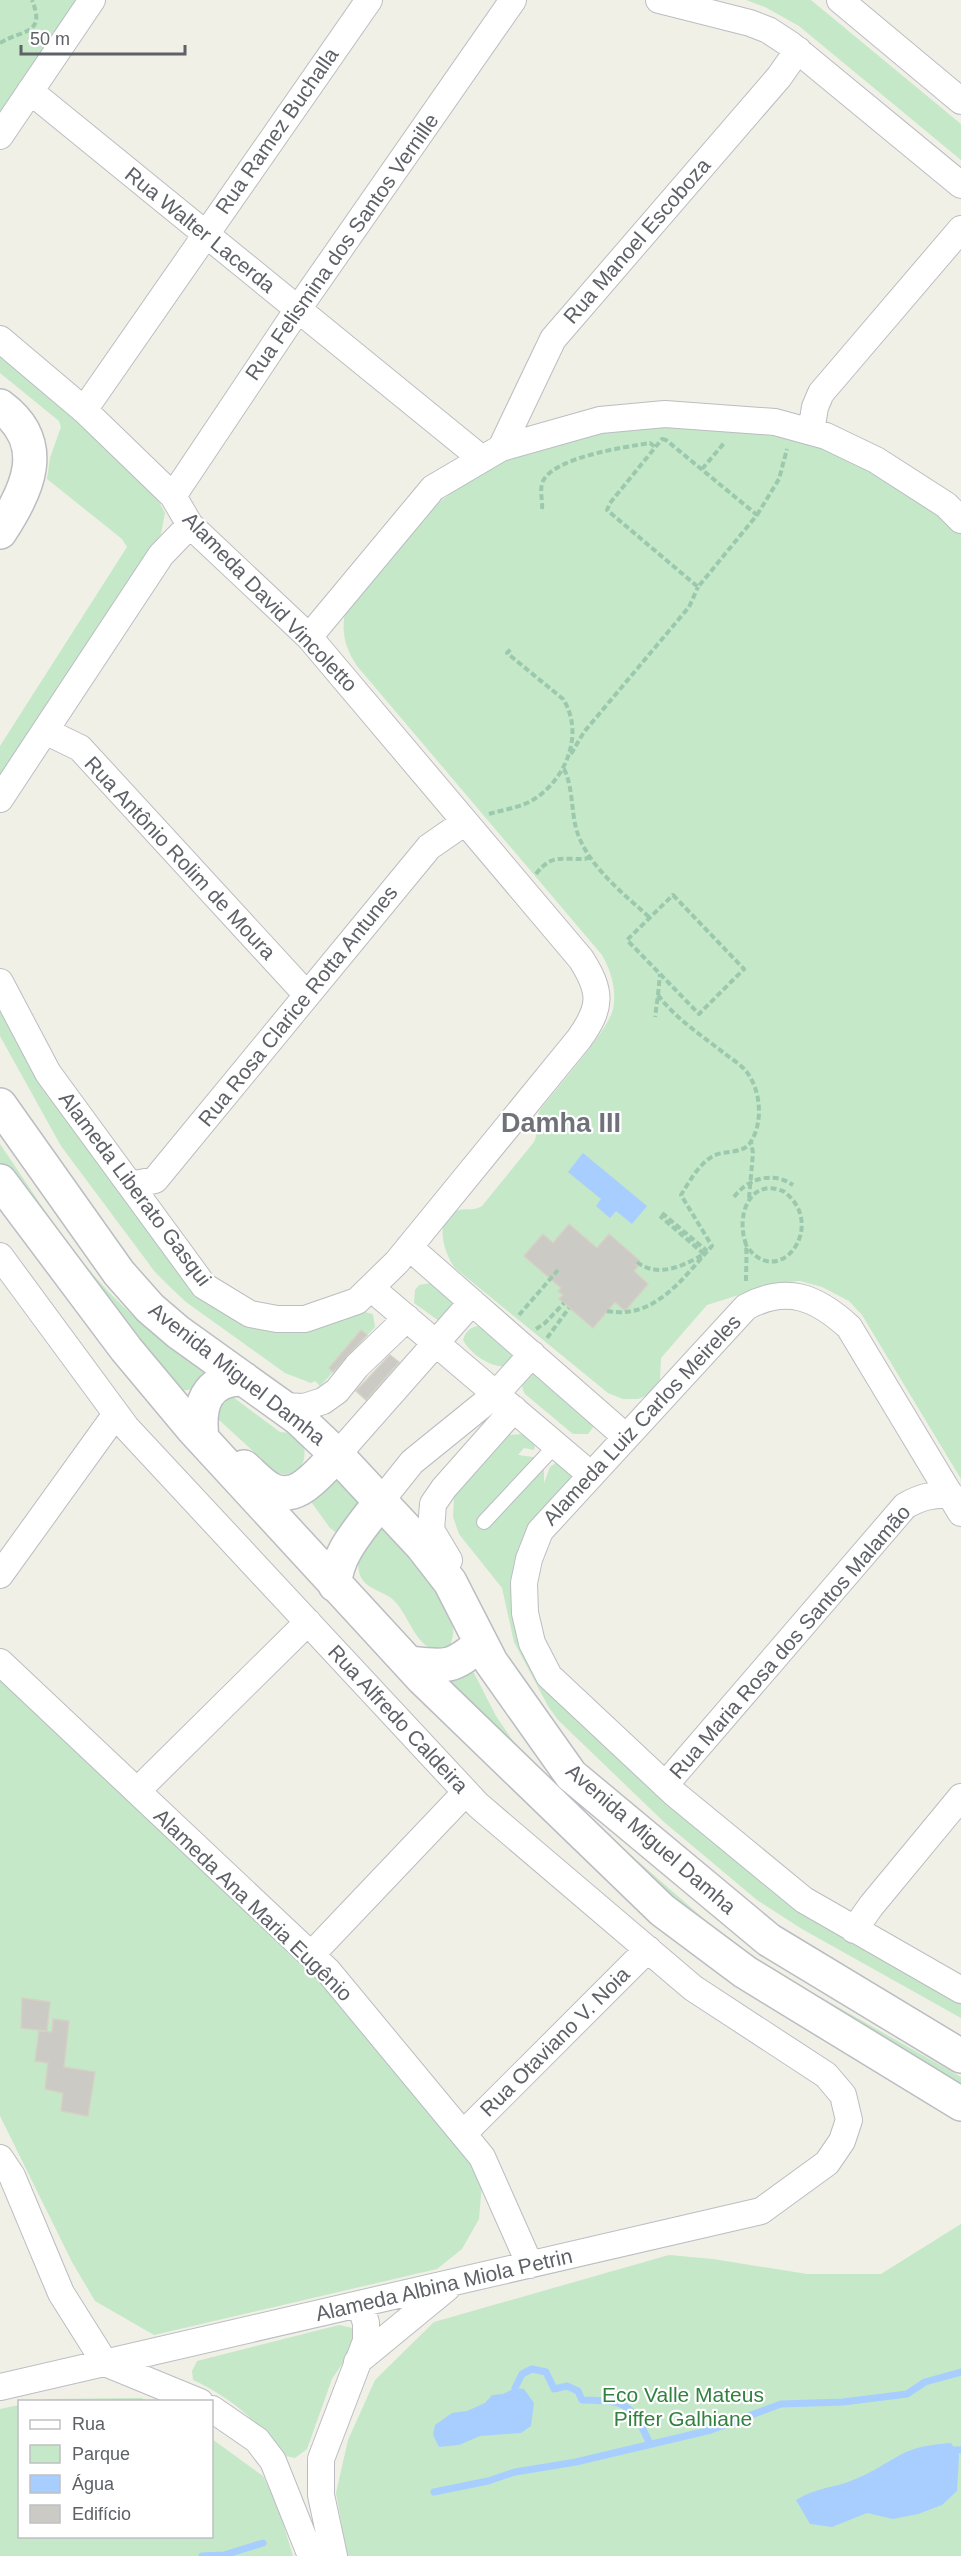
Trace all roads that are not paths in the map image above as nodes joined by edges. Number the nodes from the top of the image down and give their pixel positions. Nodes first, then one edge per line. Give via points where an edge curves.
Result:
1 (92, 0) edge
2 (369, 0) edge
3 (513, 0) edge
4 (659, 0) edge
5 (840, 0) edge
6 (798, 50) junction
7 (30, 91) junction
8 (961, 100) edge
9 (0, 136) edge
10 (961, 185) edge
11 (961, 230) edge
12 (205, 234) junction
13 (298, 309) junction
14 (0, 339) edge
15 (0, 406) edge
16 (84, 410) junction
17 (802, 429) junction
18 (492, 454) junction
19 (173, 496) junction
20 (961, 520) edge
21 (190, 525) junction
22 (0, 532) edge
23 (309, 637) junction
24 (45, 731) junction
25 (0, 799) edge
26 (465, 822) junction
27 (0, 982) edge
28 (307, 995) junction
29 (0, 1105) edge
30 (0, 1181) edge
31 (130, 1185) junction
32 (409, 1247) junction
33 (0, 1256) edge
34 (364, 1294) junction
35 (472, 1302) junction
36 (407, 1318) junction
37 (437, 1344) junction
38 (528, 1351) junction
39 (244, 1379) junction
40 (505, 1402) junction
41 (281, 1406) junction
42 (116, 1414) junction
43 (626, 1437) junction
44 (204, 1441) junction
45 (556, 1445) junction
46 (337, 1455) junction
47 (591, 1475) junction
48 (380, 1502) junction
49 (956, 1504) edge
50 (484, 1522) dead end
51 (0, 1575) edge
52 (335, 1584) junction
53 (308, 1622) junction
54 (480, 1644) junction
55 (0, 1662) edge
56 (409, 1663) junction
57 (665, 1785) junction
58 (137, 1791) junction
59 (466, 1792) junction
60 (961, 1797) edge
61 (854, 1930) junction
62 (648, 1949) junction
63 (311, 1955) junction
64 (961, 1990) edge
65 (961, 2056) edge
66 (961, 2104) edge
67 (849, 2120) joint
68 (463, 2134) junction
69 (0, 2158) edge
70 (530, 2265) junction
71 (453, 2283) junction
72 (360, 2304) junction
73 (357, 2362) junction
74 (105, 2363) junction
75 (0, 2387) edge
76 (195, 2400) edge
77 (213, 2410) edge
78 (311, 2556) edge
79 (334, 2556) edge

1 - 7 street
2 - 12 street, Rua Ramez Buchalla
3 - 13 street, Rua Felismina dos Santos Vernille
4 - 6 street via 750,23
5 - 8 street
6 - 10 street
6 - 18 street, Rua Manoel Escoboza via 553,339
7 - 9 street
7 - 12 street, Rua Walter Lacerda
11 - 17 street via 821,393
12 - 13 street, Rua Walter Lacerda
12 - 16 street, Rua Ramez Buchalla
13 - 18 street, Rua Walter Lacerda
13 - 19 street, Rua Felismina dos Santos Vernille
14 - 16 street, Alameda David Vincoletto
15 - 22 street via 15,420 27,441 30,472 20,502
16 - 19 street, Alameda David Vincoletto
17 - 18 street via 775,422 665,414 600,420
17 - 20 street via 876,460 946,505
18 - 23 street via 433,488
19 - 21 street, Alameda David Vincoletto
21 - 23 street, Alameda David Vincoletto
21 - 24 street via 161,555
23 - 26 street, Alameda David Vincoletto
24 - 25 street
24 - 28 street, Rua Antônio Rolim de Moura via 80,748
26 - 28 street, Rua Rosa Clarice Rotta Antunes via 429,847
26 - 32 street, Alameda David Vincoletto via 581,958 595,980 598,1003 591,1023 579,1039
27 - 31 street, Alameda Liberato Gasqui via 48,1073
28 - 31 street, Rua Rosa Clarice Rotta Antunes via 154,1180
29 - 39 street, Avenida Miguel Damha via 119,1273 150,1308
30 - 44 street, Avenida Miguel Damha via 126,1349
31 - 34 street, Alameda Liberato Gasqui via 204,1286 250,1314 305,1319 330,1312
32 - 34 street
32 - 35 street
33 - 42 street, Rua Alfredo Caldeira
34 - 36 street
35 - 37 street
35 - 38 street
36 - 37 street
36 - 41 street via 323,1401 304,1407
37 - 40 street
37 - 46 street
38 - 40 street
38 - 43 street
39 - 41 street, Avenida Miguel Damha
39 - 44 street via 220,1382 207,1395 200,1423
40 - 45 street
40 - 48 street via 412,1462
40 - 54 street via 433,1504 430,1518 431,1530 478,1605
41 - 46 street, Avenida Miguel Damha
42 - 51 street
42 - 53 street, Rua Alfredo Caldeira
43 - 47 street, Alameda Luiz Carlos Meireles
43 - 49 street, Alameda Luiz Carlos Meireles via 746,1307 763,1298 790,1295 811,1299 830,1309 849,1327
44 - 46 street via 222,1450 271,1490 280,1492 306,1486
44 - 52 street, Avenida Miguel Damha
45 - 47 street
45 - 50 lane
46 - 48 street, Avenida Miguel Damha
47 - 57 street, Alameda Luiz Carlos Meireles via 540,1531 529,1559 524,1583 525,1613 532,1643 549,1676
48 - 52 street via 342,1558
48 - 54 street, Avenida Miguel Damha via 450,1582
49 - 57 street, Rua Maria Rosa dos Santos Malamão via 935,1494 905,1506
52 - 56 street, Avenida Miguel Damha
53 - 58 street
53 - 59 street, Rua Alfredo Caldeira
54 - 56 street via 451,1665
54 - 65 street, Avenida Miguel Damha via 571,1775 769,1940
55 - 58 street, Alameda Ana Maria Eugênio
56 - 66 street, Avenida Miguel Damha via 662,1910 745,1972
57 - 61 street, Alameda Luiz Carlos Meireles via 804,1900
58 - 63 street, Alameda Ana Maria Eugênio
59 - 62 street, Rua Alfredo Caldeira
59 - 63 street
60 - 61 street
61 - 64 street, Alameda Luiz Carlos Meireles
62 - 67 street, Rua Alfredo Caldeira via 693,1988 826,2074 843,2095
62 - 68 street, Rua Otaviano V. Noia
63 - 68 street, Alameda Ana Maria Eugênio
67 - 70 street, Alameda Albina Miola Petrin via 842,2141 827,2163 761,2211
68 - 70 street, Alameda Ana Maria Eugênio via 482,2157
69 - 74 street via 12,2176 61,2293
70 - 71 street, Alameda Albina Miola Petrin
71 - 72 street, Alameda Albina Miola Petrin
71 - 73 street
72 - 73 street via 366,2341
72 - 74 street, Alameda Albina Miola Petrin
73 - 79 street via 321,2459 321,2495
74 - 75 street, Alameda Albina Miola Petrin
74 - 76 street
77 - 78 street via 256,2440 273,2461

